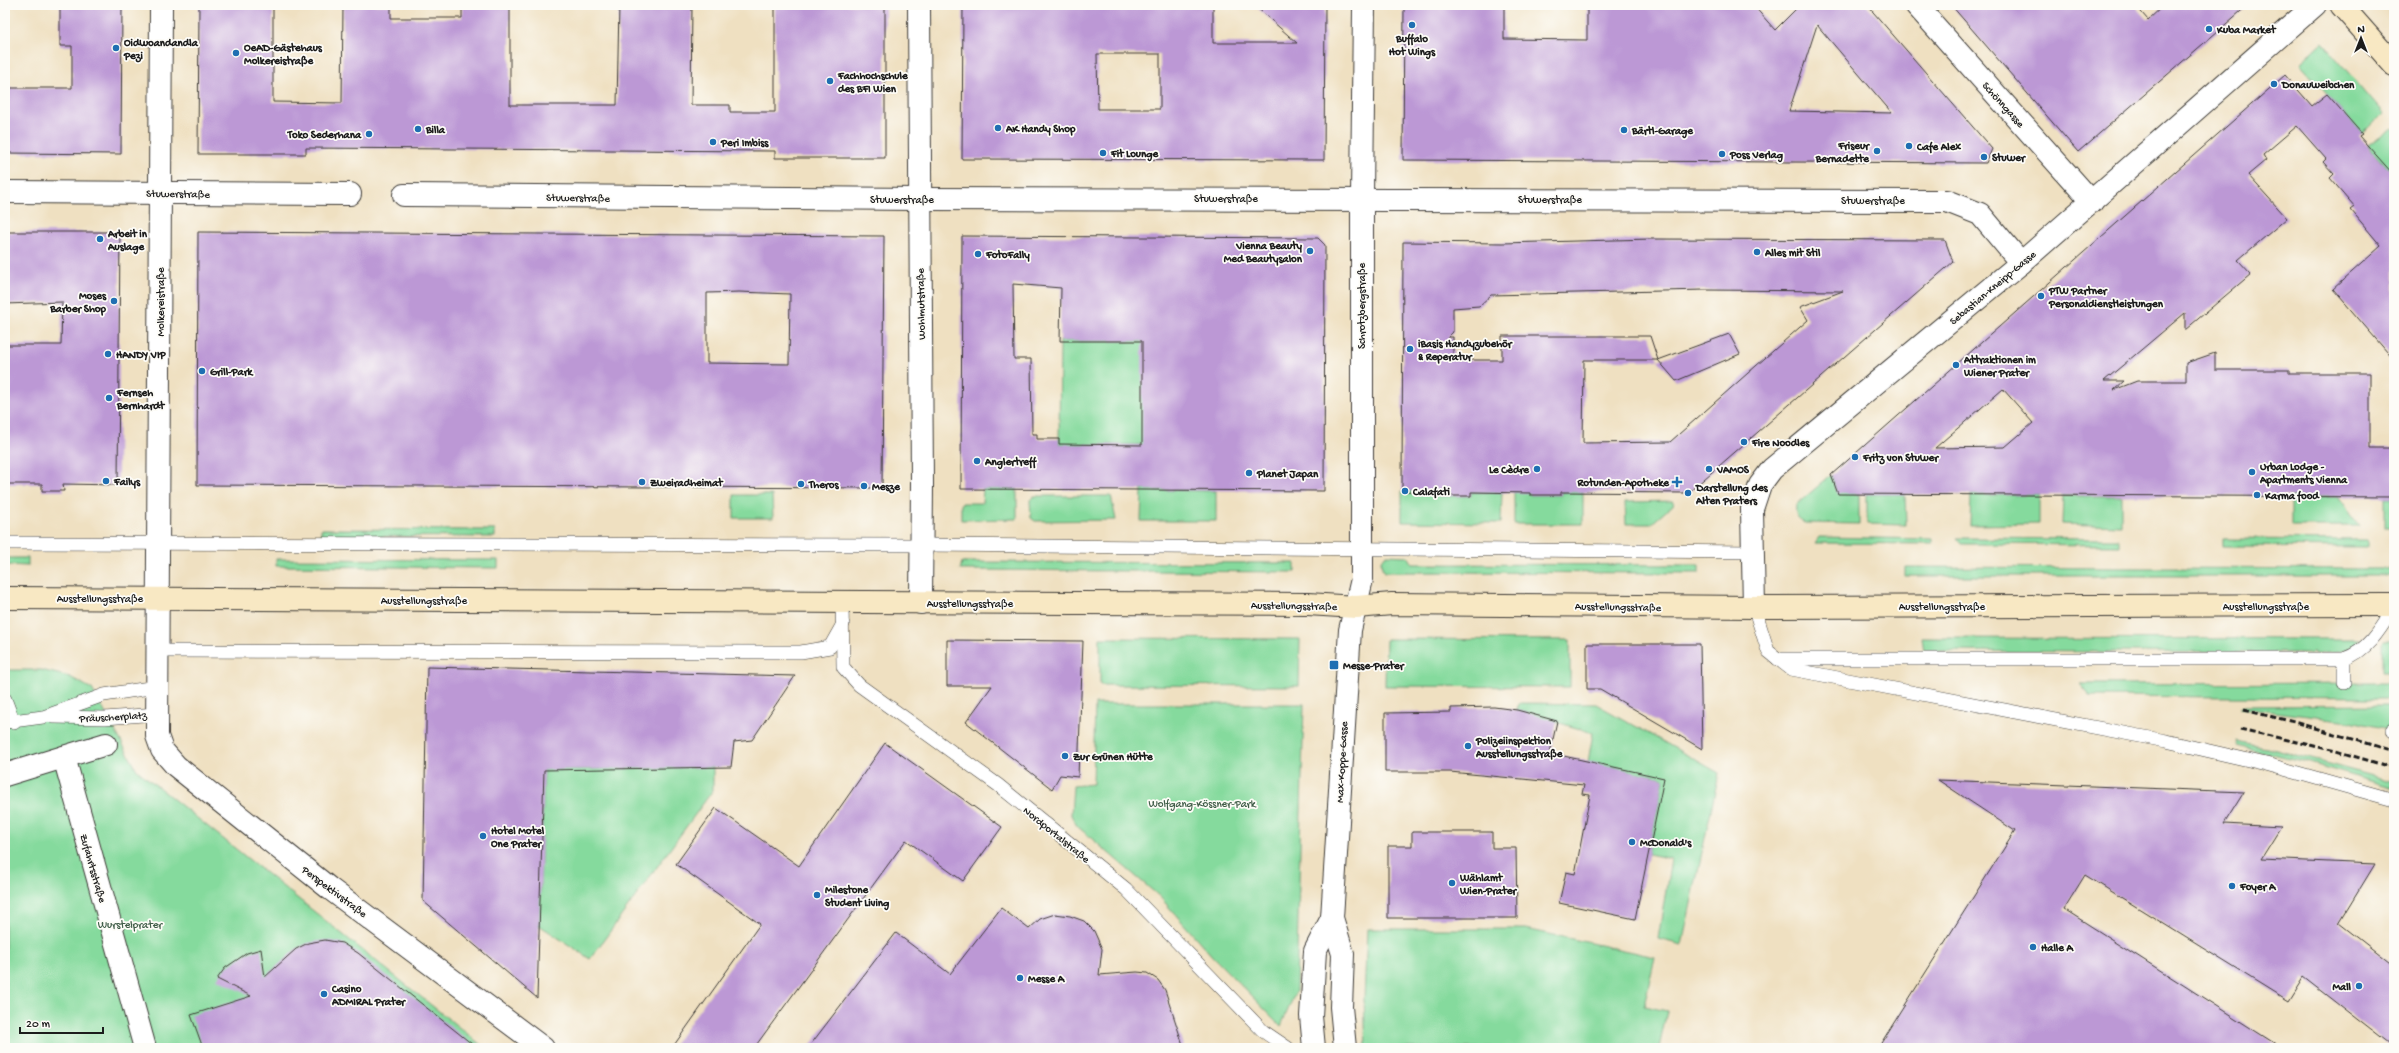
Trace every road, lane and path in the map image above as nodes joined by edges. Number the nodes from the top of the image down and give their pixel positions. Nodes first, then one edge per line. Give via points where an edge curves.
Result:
1 (161, 5) edge
2 (918, 5) edge
3 (1364, 5) edge
4 (1916, 5) edge
5 (2315, 5) edge
6 (2341, 5) edge
7 (2394, 65) edge
8 (5, 192) edge
9 (161, 192) junction
10 (350, 194) dead end
11 (404, 195) dead end
12 (1362, 198) junction
13 (918, 199) junction
14 (2092, 202) junction
15 (2021, 264) junction
16 (5, 543) edge
17 (158, 543) junction
18 (922, 545) junction
19 (1362, 550) junction
20 (1754, 552) junction
21 (5, 598) edge
22 (157, 598) junction
23 (842, 602) junction
24 (921, 602) junction
25 (2394, 606) edge
26 (1356, 607) junction
27 (1754, 607) junction
28 (843, 624) junction
29 (157, 652) junction
30 (1778, 659) junction
31 (2344, 659) junction
32 (2344, 683) dead end
33 (156, 687) junction
34 (5, 699) edge
35 (156, 714) junction
36 (43, 717) junction
37 (8, 725) edge
38 (106, 744) dead end
39 (64, 757) junction
40 (5, 775) edge
41 (2394, 800) edge
42 (1332, 918) junction
43 (145, 1048) edge
44 (543, 1048) edge
45 (1288, 1048) edge
46 (1314, 1048) edge
47 (1345, 1048) edge

1 - 9 street, Molkereistraße
2 - 13 street, Wohlmutstraße
3 - 12 street, Schrotzbergstraße
4 - 14 street, Schönngasse
5 - 14 street, Sebastian-Kneipp-Gasse
6 - 7 main road
8 - 9 street, Stuwerstraße
9 - 10 street, Stuwerstraße
9 - 17 street, Molkereistraße
11 - 13 street, Stuwerstraße
12 - 13 street, Stuwerstraße
12 - 15 street, Stuwerstraße via 1947,201 1980,214
12 - 19 street, Schrotzbergstraße
13 - 18 street, Wohlmutstraße
14 - 15 street, Sebastian-Kneipp-Gasse
15 - 20 street, Sebastian-Kneipp-Gasse via 1772,469 1760,485 1753,503
16 - 17 lane
17 - 18 lane
17 - 22 street, Molkereistraße
18 - 19 lane
18 - 24 street, Wohlmutstraße
19 - 20 lane
19 - 26 street, Schrotzbergstraße via 1362,579
20 - 27 street, Sebastian-Kneipp-Gasse
21 - 22 main road, Ausstellungsstraße
22 - 23 main road, Ausstellungsstraße
22 - 29 street, Präuscherplatz
23 - 24 main road, Ausstellungsstraße
23 - 28 lane
24 - 26 main road, Ausstellungsstraße via 1308,604
25 - 27 main road, Ausstellungsstraße
25 - 31 lane via 2361,651
26 - 27 main road, Ausstellungsstraße via 1392,604
26 - 42 street, Max-Koppe-Gasse via 1350,630
27 - 30 lane via 1768,651
28 - 29 lane via 830,647 801,652
28 - 45 lane, Nordportalstraße via 843,667 859,685 998,785 1126,889 1263,1031
29 - 33 street, Präuscherplatz
30 - 31 lane
30 - 41 lane via 1791,669 2221,753
31 - 32 lane
33 - 35 street, Präuscherplatz
33 - 36 lane, Präuscherplatz via 104,695
34 - 37 lane
35 - 36 lane, Präuscherplatz via 105,718
35 - 44 street, Perspektivstraße via 157,736 162,750 176,766 328,888
36 - 37 lane, Präuscherplatz
38 - 39 street
39 - 40 street
39 - 43 street, Zufahrtsstraße
42 - 46 street, Max-Koppe-Gasse via 1315,951 1311,1016
42 - 47 street, Max-Koppe-Gasse via 1343,954 1340,1007

